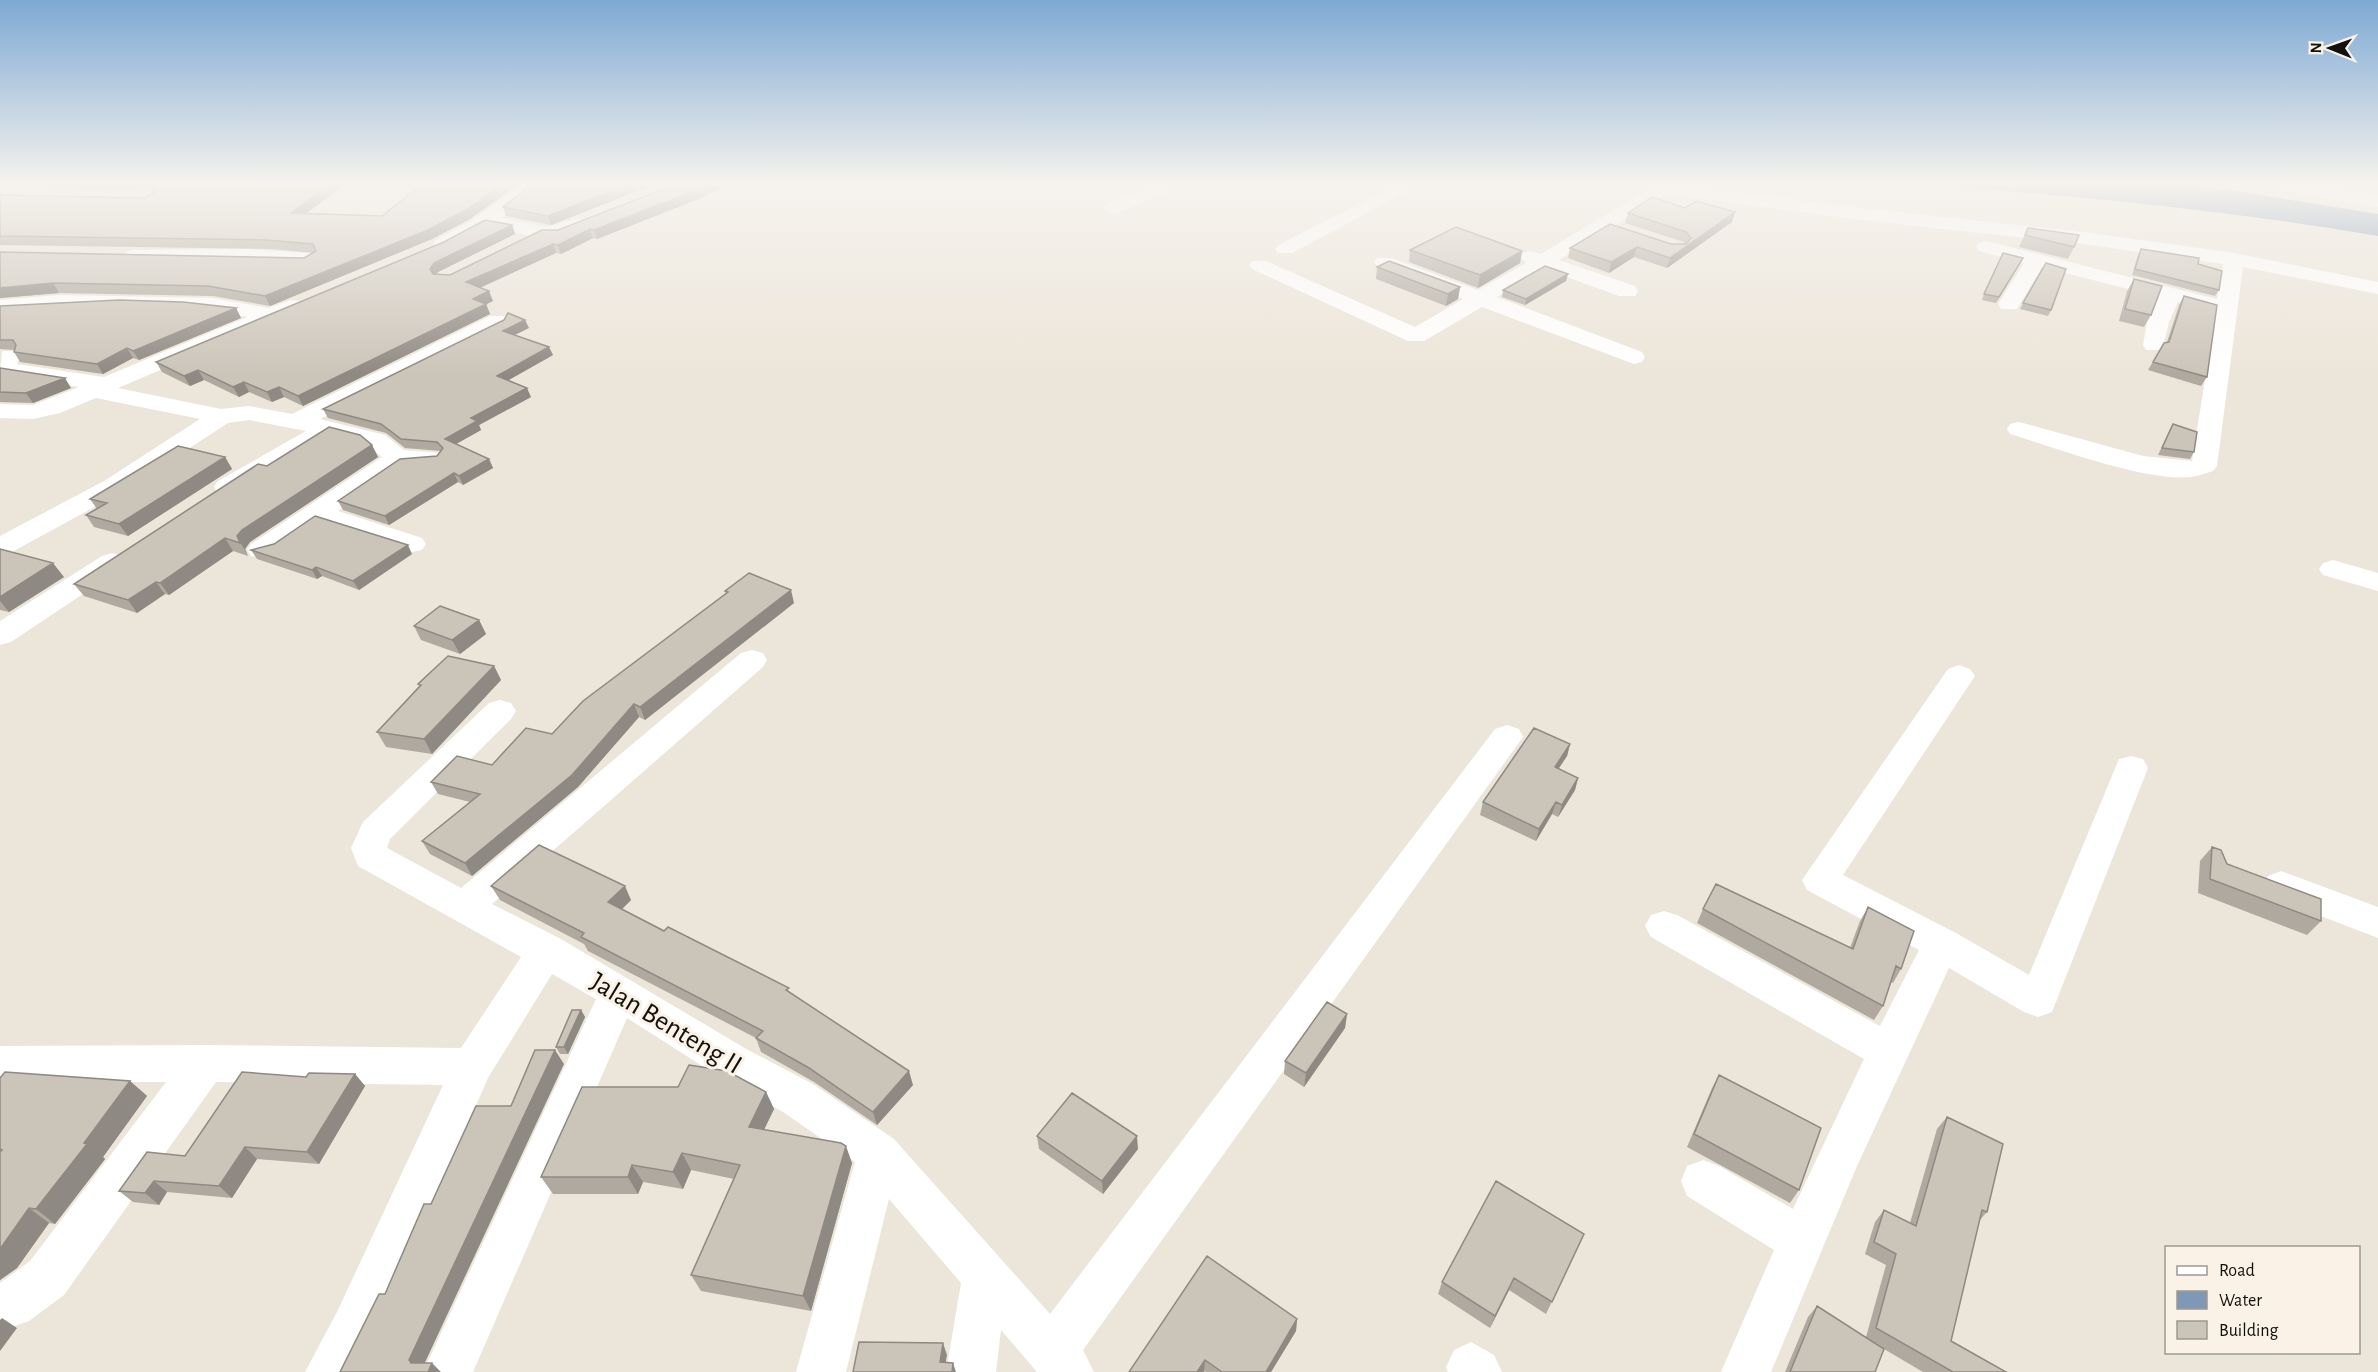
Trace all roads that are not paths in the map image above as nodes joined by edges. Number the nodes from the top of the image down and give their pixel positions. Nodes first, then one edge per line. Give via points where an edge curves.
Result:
1 (434, 246) edge
2 (1291, 246) edge
3 (1569, 246) edge
4 (1988, 246) edge
5 (2132, 246) edge
6 (1285, 249) dead end
7 (1512, 250) edge
8 (421, 253) edge
9 (110, 256) edge
10 (309, 259) edge
11 (2234, 259) junction
12 (2036, 260) junction
13 (1544, 261) junction
14 (1384, 262) edge
15 (1259, 266) dead end
16 (2378, 288) edge
17 (1627, 291) dead end
18 (2171, 294) junction
19 (313, 297) edge
20 (1482, 299) junction
21 (2009, 304) dead end
22 (0, 307) edge
23 (2228, 308) junction
24 (271, 315) junction
25 (498, 321) edge
26 (2154, 345) dead end
27 (10, 356) dead end
28 (1634, 357) dead end
29 (99, 387) junction
30 (0, 411) edge
31 (221, 416) junction
32 (293, 423) junction
33 (2019, 429) dead end
34 (326, 430) junction
35 (398, 458) junction
36 (432, 458) edge
37 (209, 498) edge
38 (318, 513) junction
39 (412, 544) dead end
40 (0, 547) edge
41 (130, 550) edge
42 (261, 550) edge
43 (2333, 569) dead end
44 (2378, 582) edge
45 (0, 635) edge
46 (752, 660) dead end
47 (1959, 676) dead end
48 (500, 711) dead end
49 (1507, 737) dead end
50 (2131, 768) dead end
51 (2250, 874) edge
52 (465, 906) junction
53 (2378, 923) edge
54 (1664, 926) dead end
55 (1942, 944) junction
56 (547, 950) junction
57 (619, 992) junction
58 (1887, 1051) junction
59 (205, 1063) junction
60 (0, 1064) edge
61 (472, 1067) junction
62 (879, 1154) junction
63 (1703, 1181) dead end
64 (1801, 1240) junction
65 (985, 1277) junction
66 (0, 1307) edge
67 (1061, 1362) edge
68 (330, 1372) edge
69 (448, 1372) edge
70 (821, 1372) edge
71 (972, 1372) edge
72 (1746, 1372) edge

1 - 8 street
2 - 6 street
3 - 13 street
4 - 12 street via 1981,252
5 - 11 street
7 - 13 street
9 - 10 street via 247,255
11 - 16 street
11 - 23 street
12 - 18 street
12 - 21 street
13 - 17 street
13 - 20 street
14 - 20 street
15 - 20 street via 1416,336
18 - 23 street
18 - 26 street via 2157,322
19 - 24 street
20 - 28 street
22 - 24 street via 59,301 213,304
23 - 33 street via 2204,466 2199,469 2163,468
24 - 29 street
25 - 32 street
27 - 29 street via 2,365 11,370
29 - 30 street via 41,411
29 - 31 street
31 - 32 street via 249,413
31 - 40 street via 177,448 66,515
32 - 34 street
34 - 35 street via 376,440
34 - 37 street
35 - 36 street
35 - 38 street
38 - 39 street
38 - 42 street
41 - 45 street
43 - 44 street
46 - 52 street
47 - 55 street via 1820,880
48 - 52 street, Jalan Benteng II via 375,832 369,848 371,856
49 - 67 street
50 - 55 street via 2038,1000
51 - 53 street
52 - 56 street, Jalan Benteng II
54 - 58 street
55 - 58 street
56 - 57 street, Jalan Benteng II
56 - 61 street
57 - 62 street, Jalan Benteng II via 732,1064 798,1098
57 - 69 street
58 - 64 street
59 - 60 street
59 - 61 street
59 - 66 street via 61,1261 36,1287 12,1304
61 - 68 street via 354,1329
62 - 65 street, Jalan Benteng II
62 - 70 street
63 - 64 street
64 - 72 street
65 - 67 street, Jalan Benteng II
65 - 71 street

